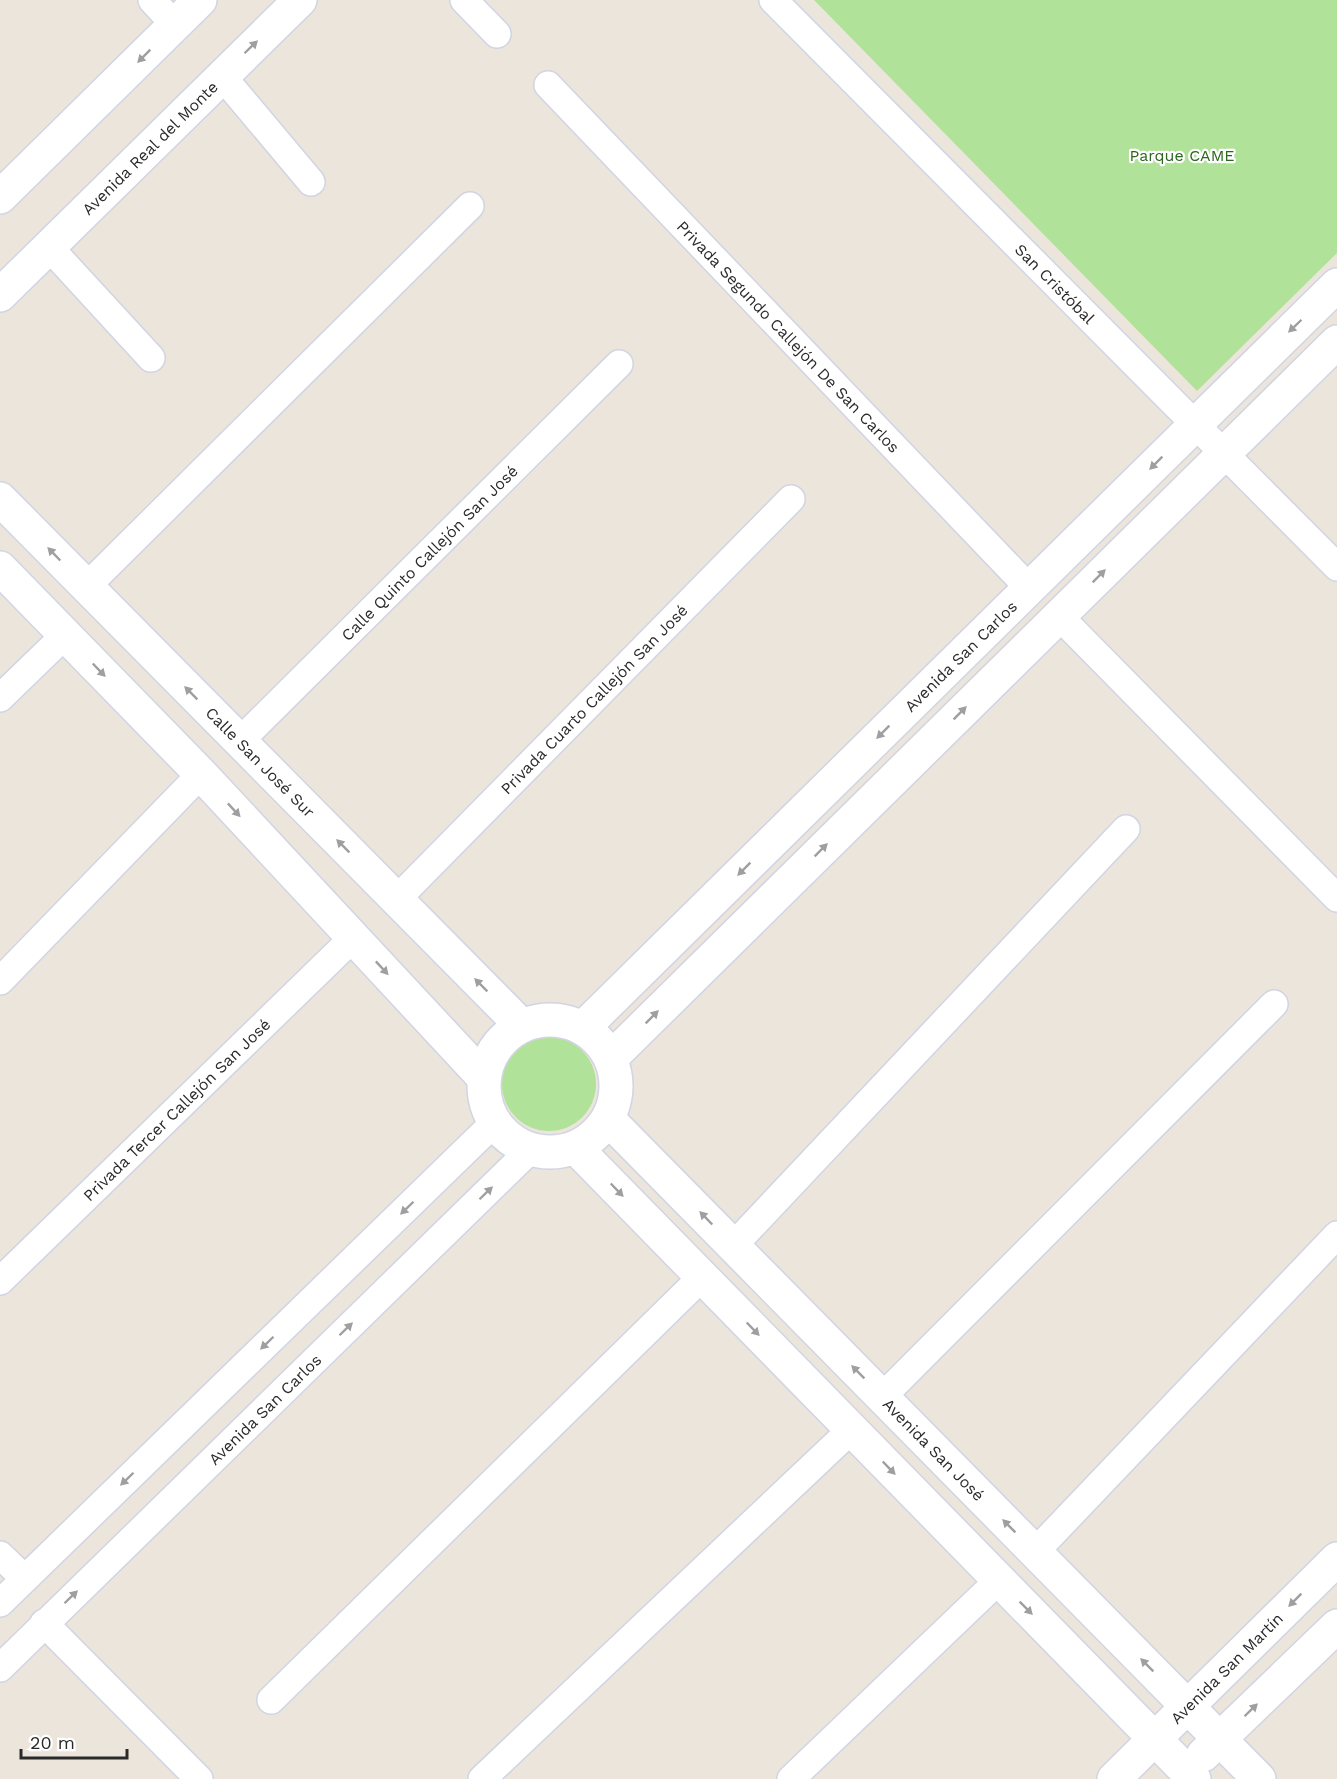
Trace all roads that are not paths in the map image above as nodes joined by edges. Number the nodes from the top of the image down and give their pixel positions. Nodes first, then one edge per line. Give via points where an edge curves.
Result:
1 (152, 0) edge
2 (200, 0) edge
3 (300, 0) edge
4 (464, 0) edge
5 (772, 0) edge
6 (175, 25) junction
7 (497, 34) dead end
8 (222, 76) junction
9 (548, 85) dead end
10 (311, 182) dead end
11 (0, 197) edge
12 (470, 206) dead end
13 (49, 247) junction
14 (1337, 285) edge
15 (0, 295) edge
16 (1337, 342) edge
17 (151, 358) dead end
18 (619, 364) dead end
19 (1195, 424) junction
20 (1224, 454) junction
21 (0, 499) edge
22 (791, 499) dead end
23 (0, 567) edge
24 (1337, 567) edge
25 (86, 586) junction
26 (1029, 588) junction
27 (1059, 616) junction
28 (65, 635) junction
29 (0, 698) edge
30 (240, 741) junction
31 (201, 774) junction
32 (1126, 829) dead end
33 (1337, 898) edge
34 (396, 900) junction
35 (354, 937) junction
36 (0, 981) edge
37 (1274, 1004) dead end
38 (522, 1026) junction
39 (582, 1028) junction
40 (611, 1058) junction
41 (484, 1078) junction
42 (608, 1119) junction
43 (494, 1123) junction
44 (576, 1148) junction
45 (530, 1150) junction
46 (1337, 1235) edge
47 (733, 1246) junction
48 (702, 1277) junction
49 (0, 1281) edge
50 (882, 1397) junction
51 (852, 1430) junction
52 (1035, 1552) junction
53 (0, 1555) edge
54 (1337, 1558) edge
55 (24, 1578) junction
56 (999, 1580) junction
57 (0, 1603) edge
58 (44, 1623) junction
59 (1337, 1626) edge
60 (0, 1668) edge
61 (271, 1700) dead end
62 (1188, 1706) junction
63 (1155, 1738) junction
64 (1220, 1740) junction
65 (1186, 1776) edge
66 (200, 1779) edge
67 (483, 1779) edge
68 (791, 1779) edge
69 (1114, 1779) edge
70 (1259, 1779) edge

1 - 6 street
2 - 6 street
8 -> 3 street, Avenida Real del Monte
4 - 7 street
5 - 19 street, San Cristóbal
6 -> 11 street
8 - 10 street
8 - 13 street, Avenida Real del Monte
9 - 26 street, Privada Segundo Callejón De San Carlos
12 - 25 street
13 - 15 street, Avenida Real del Monte
13 - 17 street
14 -> 19 street, Avenida San Carlos
16 - 20 street
18 - 30 street, Calle Quinto Callejón San José
19 - 20 street, San Cristóbal
19 -> 26 street, Avenida San Carlos
20 - 24 street, San Cristóbal
27 -> 20 street
25 -> 21 street, Calle San José Sur
22 - 34 street, Privada Cuarto Callejón San José
23 - 28 street
30 -> 25 street, Calle San José Sur
26 -> 39 street, Avenida San Carlos
27 - 33 street
40 -> 27 street
28 - 29 street
28 -> 31 street
34 -> 30 street, Calle San José Sur
31 -> 35 street
31 - 36 street
32 - 47 street
38 -> 34 street, Calle San José Sur
35 -> 41 street
35 - 49 street, Privada Tercer Callejón San José
37 - 50 street
38 - 39 street via 542,1020 563,1021
38 - 41 street via 504,1038 490,1056
39 - 40 street via 599,1041
40 - 42 street via 616,1089
41 - 43 street via 485,1102
42 - 44 street via 595,1135
47 -> 42 street, Avenida San José
43 - 45 street via 510,1140
43 -> 55 street
44 - 45 street via 554,1153
44 -> 48 street
58 -> 45 street, Avenida San Carlos
46 - 52 street
50 -> 47 street, Avenida San José
48 -> 51 street
48 - 61 street
52 -> 50 street, Avenida San José
51 -> 56 street
51 - 67 street
62 -> 52 street, Avenida San José
53 - 55 street
54 -> 62 street, Avenida San Martín
55 - 57 street
56 -> 63 street
56 - 68 street
58 - 60 street, Avenida San Carlos
58 - 66 street
64 -> 59 street
62 - 63 street, Avenida San Martín
62 - 64 street, Avenida San José
63 - 65 street
63 - 69 street, Avenida San Martín
64 - 65 street
64 - 70 street, Avenida San José

